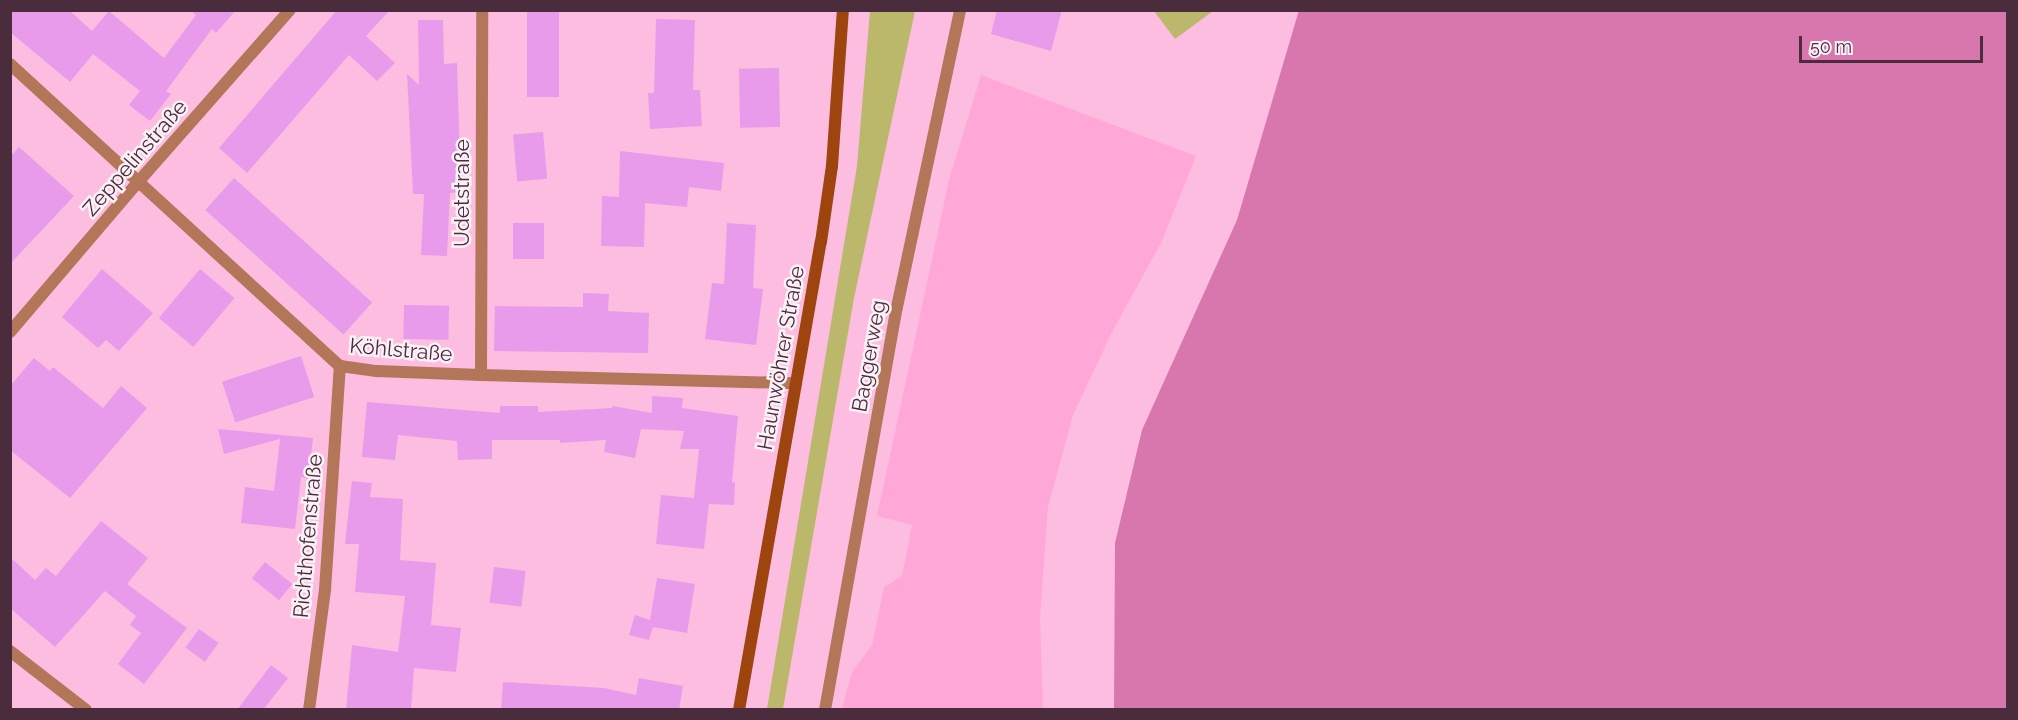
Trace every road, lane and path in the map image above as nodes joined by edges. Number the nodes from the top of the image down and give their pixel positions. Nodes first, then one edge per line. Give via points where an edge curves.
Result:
1 (290, 10) edge
2 (482, 10) edge
3 (843, 10) edge
4 (960, 10) edge
5 (10, 64) edge
6 (139, 181) junction
7 (10, 332) edge
8 (340, 366) junction
9 (481, 375) junction
10 (796, 383) junction
11 (10, 651) edge
12 (86, 710) edge
13 (309, 710) edge
14 (739, 710) edge
15 (825, 710) edge

1 - 6 street, Zeppelinstraße
2 - 9 street, Udetstraße
3 - 10 street, Haunwöhrer Straße via 832,166
4 - 15 street, Baggerweg via 897,308
5 - 6 street, Köhlstraße
6 - 7 street, Zeppelinstraße
6 - 8 street, Köhlstraße
8 - 9 street, Köhlstraße
8 - 13 street, Richthofenstraße via 325,590
9 - 10 street, Köhlstraße
10 - 14 street, Haunwöhrer Straße
11 - 12 street

